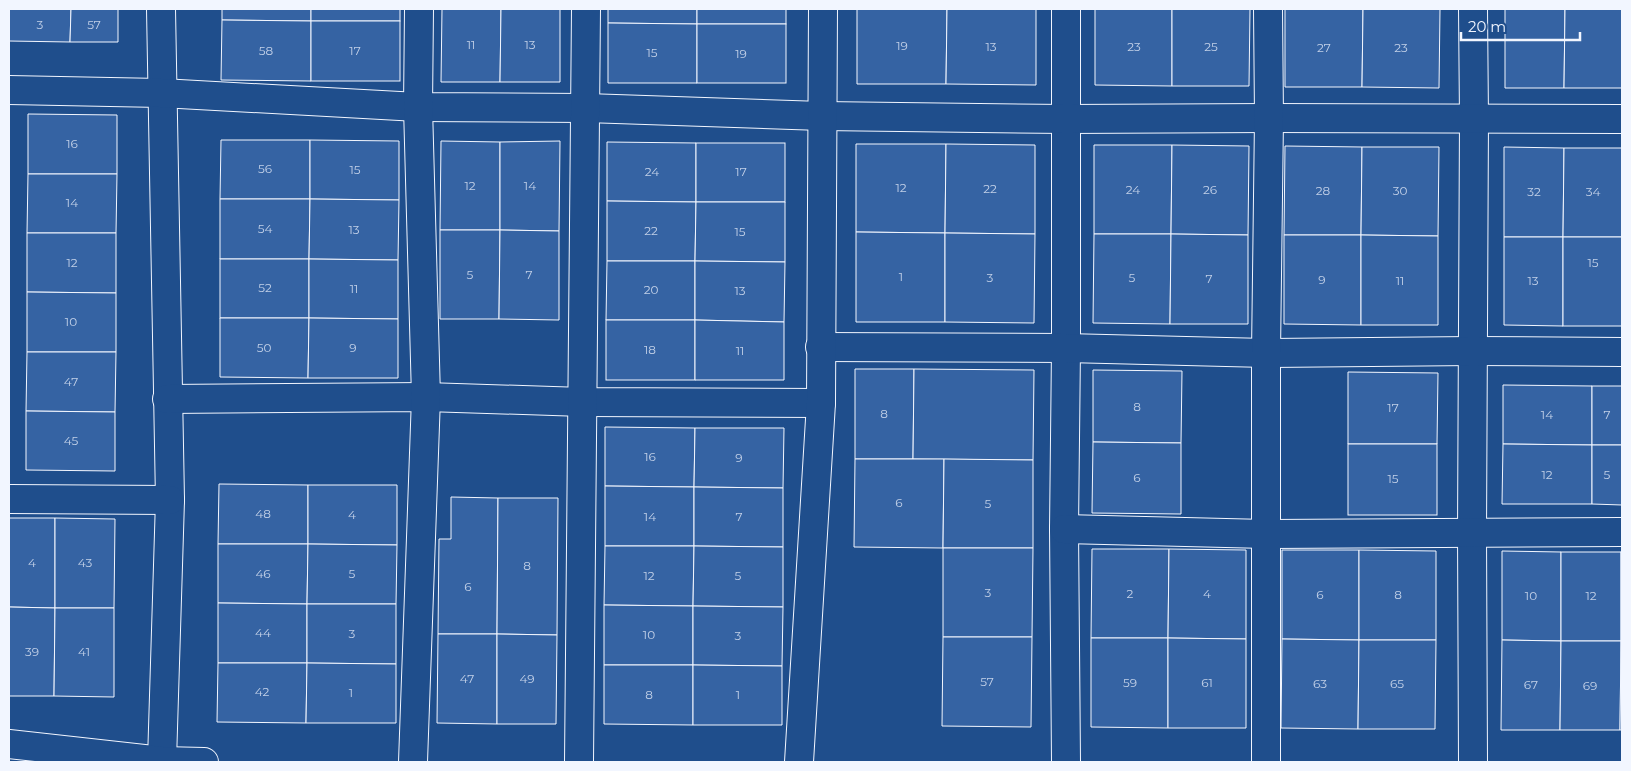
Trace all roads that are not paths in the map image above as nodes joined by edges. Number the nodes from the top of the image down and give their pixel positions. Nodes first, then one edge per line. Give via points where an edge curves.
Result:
1 (161, 9) edge
2 (419, 9) edge
3 (586, 9) edge
4 (823, 9) edge
5 (1066, 9) edge
6 (1268, 9) edge
7 (1473, 9) edge
8 (9, 90) edge
9 (161, 93) junction
10 (418, 107) junction
11 (586, 108) junction
12 (822, 116) junction
13 (1269, 118) junction
14 (1066, 119) junction
15 (1474, 119) junction
16 (1622, 119) edge
17 (820, 347) junction
18 (1066, 348) junction
19 (1472, 351) junction
20 (1622, 352) edge
21 (1266, 353) junction
22 (426, 397) junction
23 (167, 399) junction
24 (583, 402) junction
25 (821, 403) junction
26 (9, 498) edge
27 (170, 500) junction
28 (1064, 529) junction
29 (1622, 532) edge
30 (1472, 533) junction
31 (1266, 534) junction
32 (9, 744) edge
33 (162, 761) edge
34 (204, 762) edge
35 (414, 762) edge
36 (579, 762) edge
37 (799, 762) edge
38 (1066, 762) edge
39 (1266, 762) edge
40 (1473, 762) edge

1 - 9 street
2 - 10 street
3 - 11 street
4 - 12 street
5 - 14 street
6 - 13 street
7 - 15 street
8 - 9 street
9 - 10 street
9 - 23 street
10 - 11 street
10 - 22 street
11 - 12 street
11 - 24 street
12 - 14 street
12 - 17 street
13 - 14 street
13 - 15 street
13 - 21 street
14 - 18 street
15 - 16 street
15 - 19 street
17 - 18 street
17 - 25 street
18 - 21 street
18 - 28 street
19 - 20 street
19 - 21 street
19 - 30 street
21 - 31 street
22 - 23 street
22 - 24 street
22 - 35 street
23 - 27 street
24 - 25 street
24 - 36 street
25 - 37 street
26 - 27 street
27 - 33 street
28 - 31 street
28 - 38 street
29 - 30 street
30 - 31 street
30 - 40 street
31 - 39 street
32 - 33 street
33 - 34 street

